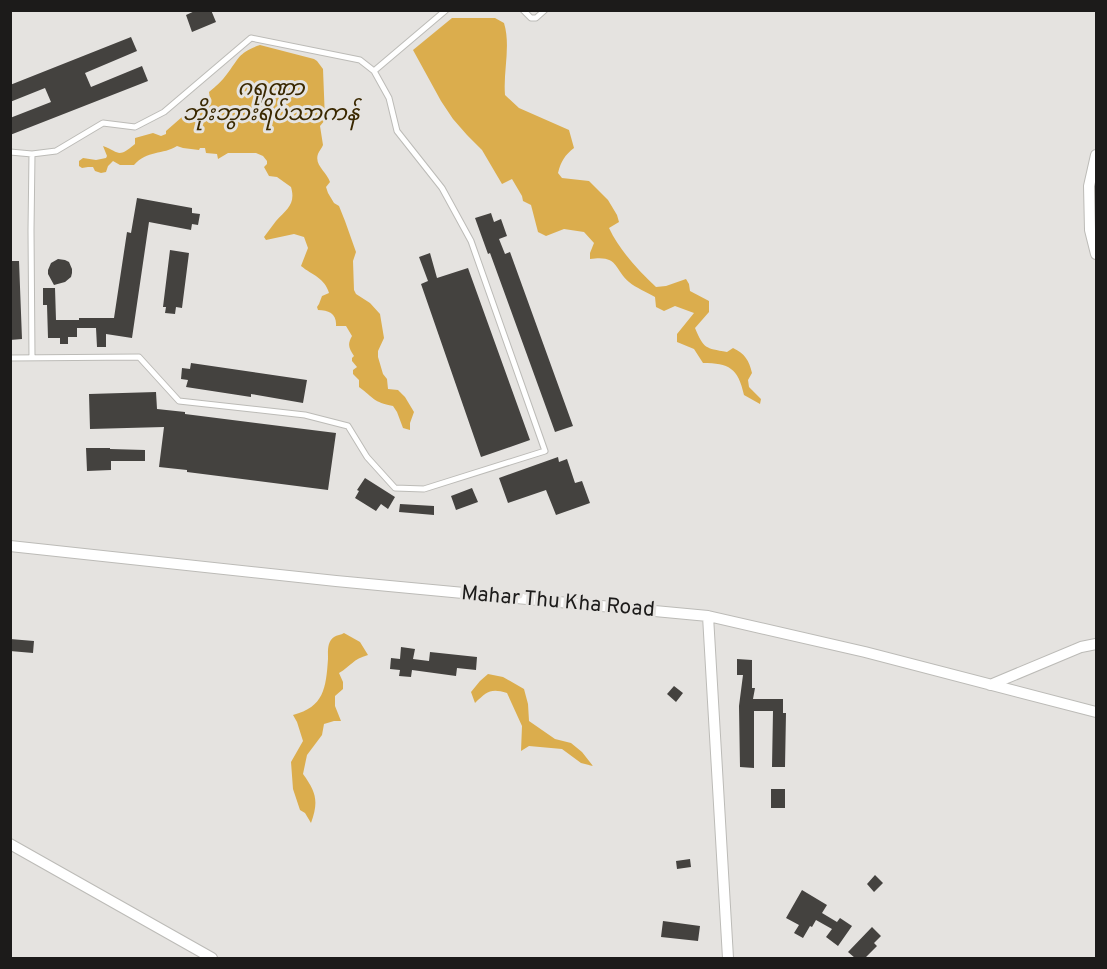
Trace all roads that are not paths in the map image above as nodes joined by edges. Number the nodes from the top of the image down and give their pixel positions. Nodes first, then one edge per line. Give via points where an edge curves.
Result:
1 (446, 10) edge
2 (523, 10) edge
3 (545, 10) edge
4 (374, 71) junction
5 (10, 152) edge
6 (32, 154) junction
7 (1096, 155) edge
8 (1096, 254) edge
9 (10, 358) edge
10 (32, 358) junction
11 (10, 546) edge
12 (708, 616) junction
13 (1096, 644) edge
14 (990, 685) junction
15 (1096, 712) edge
16 (10, 844) edge
17 (212, 958) edge
18 (728, 958) edge

1 - 4 lane
2 - 3 lane via 531,18
4 - 6 lane via 360,60 251,38 164,112 135,128 103,123 56,151
4 - 10 lane via 389,98 397,131 442,188 471,241 545,451 424,489 395,488 367,457 348,426 305,415 179,401 139,357
5 - 6 lane
6 - 10 lane
7 - 8 street via 1089,186 1090,230
9 - 10 lane
11 - 12 street, Mahar Thu Kha Road
12 - 14 street, Mahar Thu Kha Road
12 - 18 street
13 - 14 street
14 - 15 street, Mahar Thu Kha Road
16 - 17 street

